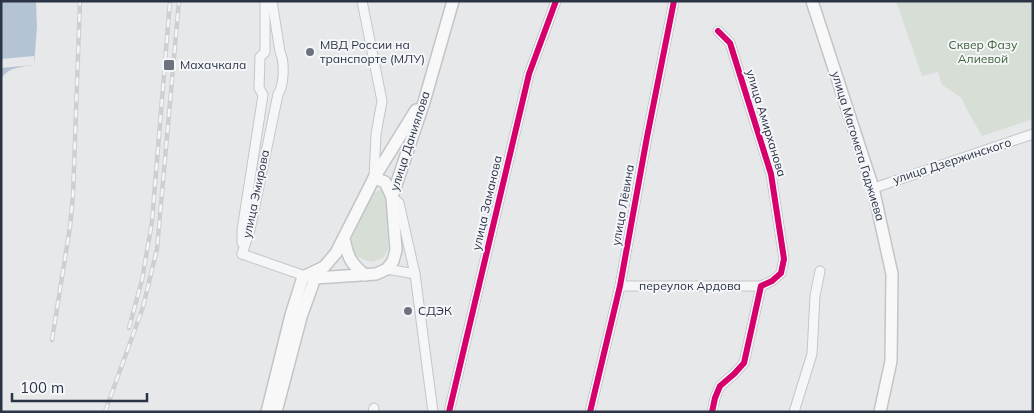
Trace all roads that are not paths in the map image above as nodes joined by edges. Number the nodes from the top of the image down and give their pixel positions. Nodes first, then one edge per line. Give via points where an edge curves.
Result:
1 (265, 1) edge
2 (272, 1) edge
3 (362, 1) edge
4 (451, 1) edge
5 (556, 1) edge
6 (674, 1) edge
7 (811, 1) edge
8 (718, 31) dead end
9 (264, 52) junction
10 (280, 52) junction
11 (278, 94) junction
12 (263, 95) junction
13 (1033, 134) edge
14 (374, 178) junction
15 (872, 188) junction
16 (392, 197) junction
17 (344, 239) junction
18 (242, 254) junction
19 (387, 270) junction
20 (820, 271) dead end
21 (415, 274) junction
22 (364, 275) junction
23 (303, 277) junction
24 (315, 278) junction
25 (620, 286) junction
26 (761, 286) junction
27 (267, 412) edge
28 (276, 412) edge
29 (433, 412) edge
30 (448, 412) edge
31 (590, 412) edge
32 (712, 412) edge
33 (794, 412) edge
34 (876, 412) edge
35 (880, 412) edge

1 - 9 street, улица Эмирова
2 - 10 street, улица Эмирова
3 - 14 street via 382,101 376,134
4 - 14 main road, улица Даниялова via 422,102
4 - 16 main road, улица Даниялова via 424,102
5 - 30 street, улица Заманова via 529,74
6 - 25 street, улица Лёвина
7 - 15 main road, улица Магомета Гаджиева
8 - 26 street, улица Амирханова via 730,43 771,174 784,259 780,273
9 - 10 street
9 - 12 street, улица Эмирова via 260,57 259,88
10 - 11 street, улица Эмирова via 283,58
11 - 12 street via 272,97
11 - 18 street, улица Эмирова via 250,230
12 - 18 street, улица Эмирова via 242,230
13 - 15 street, улица Дзержинского
14 - 16 main road via 385,182
14 - 17 main road, улица Даниялова
15 - 34 main road, улица Магомета Гаджиева via 889,274 890,319 887,361
15 - 35 main road, улица Магомета Гаджиева via 892,274 891,361
16 - 19 main road, улица Даниялова via 396,250
16 - 21 street via 400,203
17 - 22 main road via 353,265
17 - 23 main road, улица Даниялова via 324,267
18 - 23 street
19 - 21 street
19 - 22 main road
20 - 33 street via 815,296 812,354
21 - 29 street
22 - 24 main road
23 - 24 street
23 - 27 main road
24 - 28 main road via 301,317
25 - 26 street, переулок Ардова
25 - 31 street, улица Лёвина
26 - 32 street via 744,363 720,386

